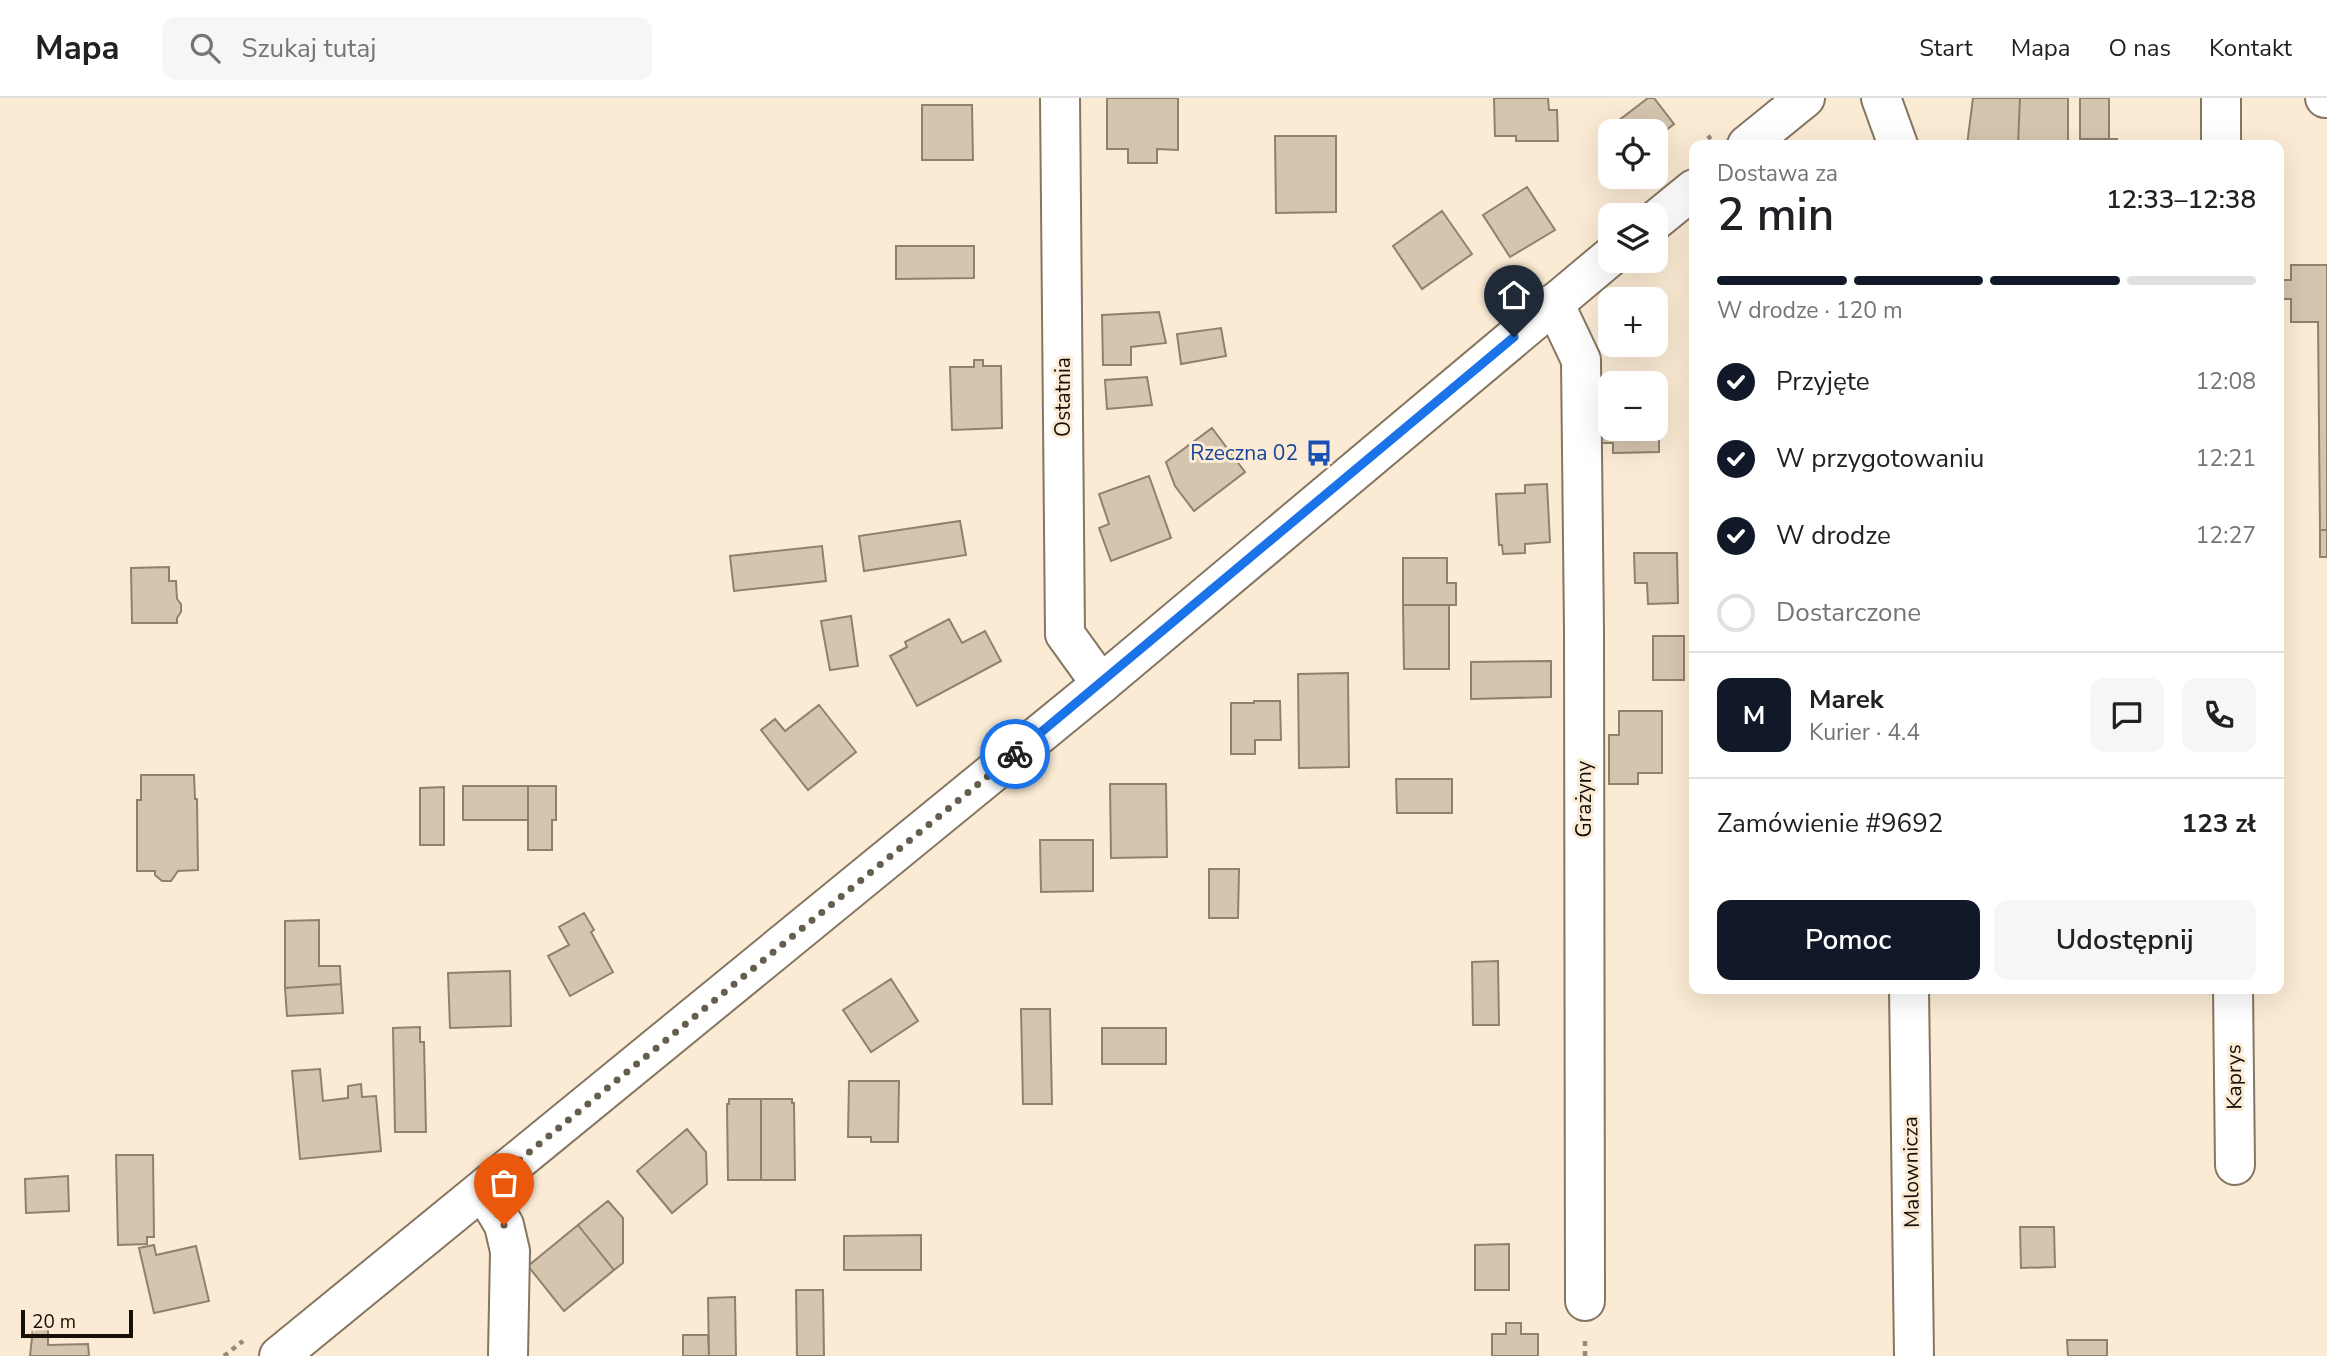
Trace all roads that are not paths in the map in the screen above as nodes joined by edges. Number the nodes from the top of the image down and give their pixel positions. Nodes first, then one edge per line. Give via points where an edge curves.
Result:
1 (1060, 98) edge
2 (1805, 98) edge
3 (1881, 98) edge
4 (2221, 98) edge
5 (1753, 140) edge
6 (1896, 140) edge
7 (2221, 140) edge
8 (1689, 193) edge
9 (1668, 210) edge
10 (1598, 267) edge
11 (1554, 303) junction
12 (1101, 684) junction
13 (1909, 994) edge
14 (2233, 994) edge
15 (2235, 1165) dead end
16 (483, 1190) junction
17 (1585, 1301) dead end
18 (279, 1356) edge
19 (508, 1356) edge
20 (1914, 1356) edge

1 - 12 main road, Ostatnia via 1065,634
2 - 5 main road
3 - 6 main road
4 - 7 main road
8 - 9 main road
10 - 11 main road
11 - 12 main road
11 - 17 main road, Grażyny via 1581,360
12 - 16 main road
13 - 20 main road, Malownicza
14 - 15 main road, Kaprys
16 - 18 main road
16 - 19 main road via 504,1225 510,1251

